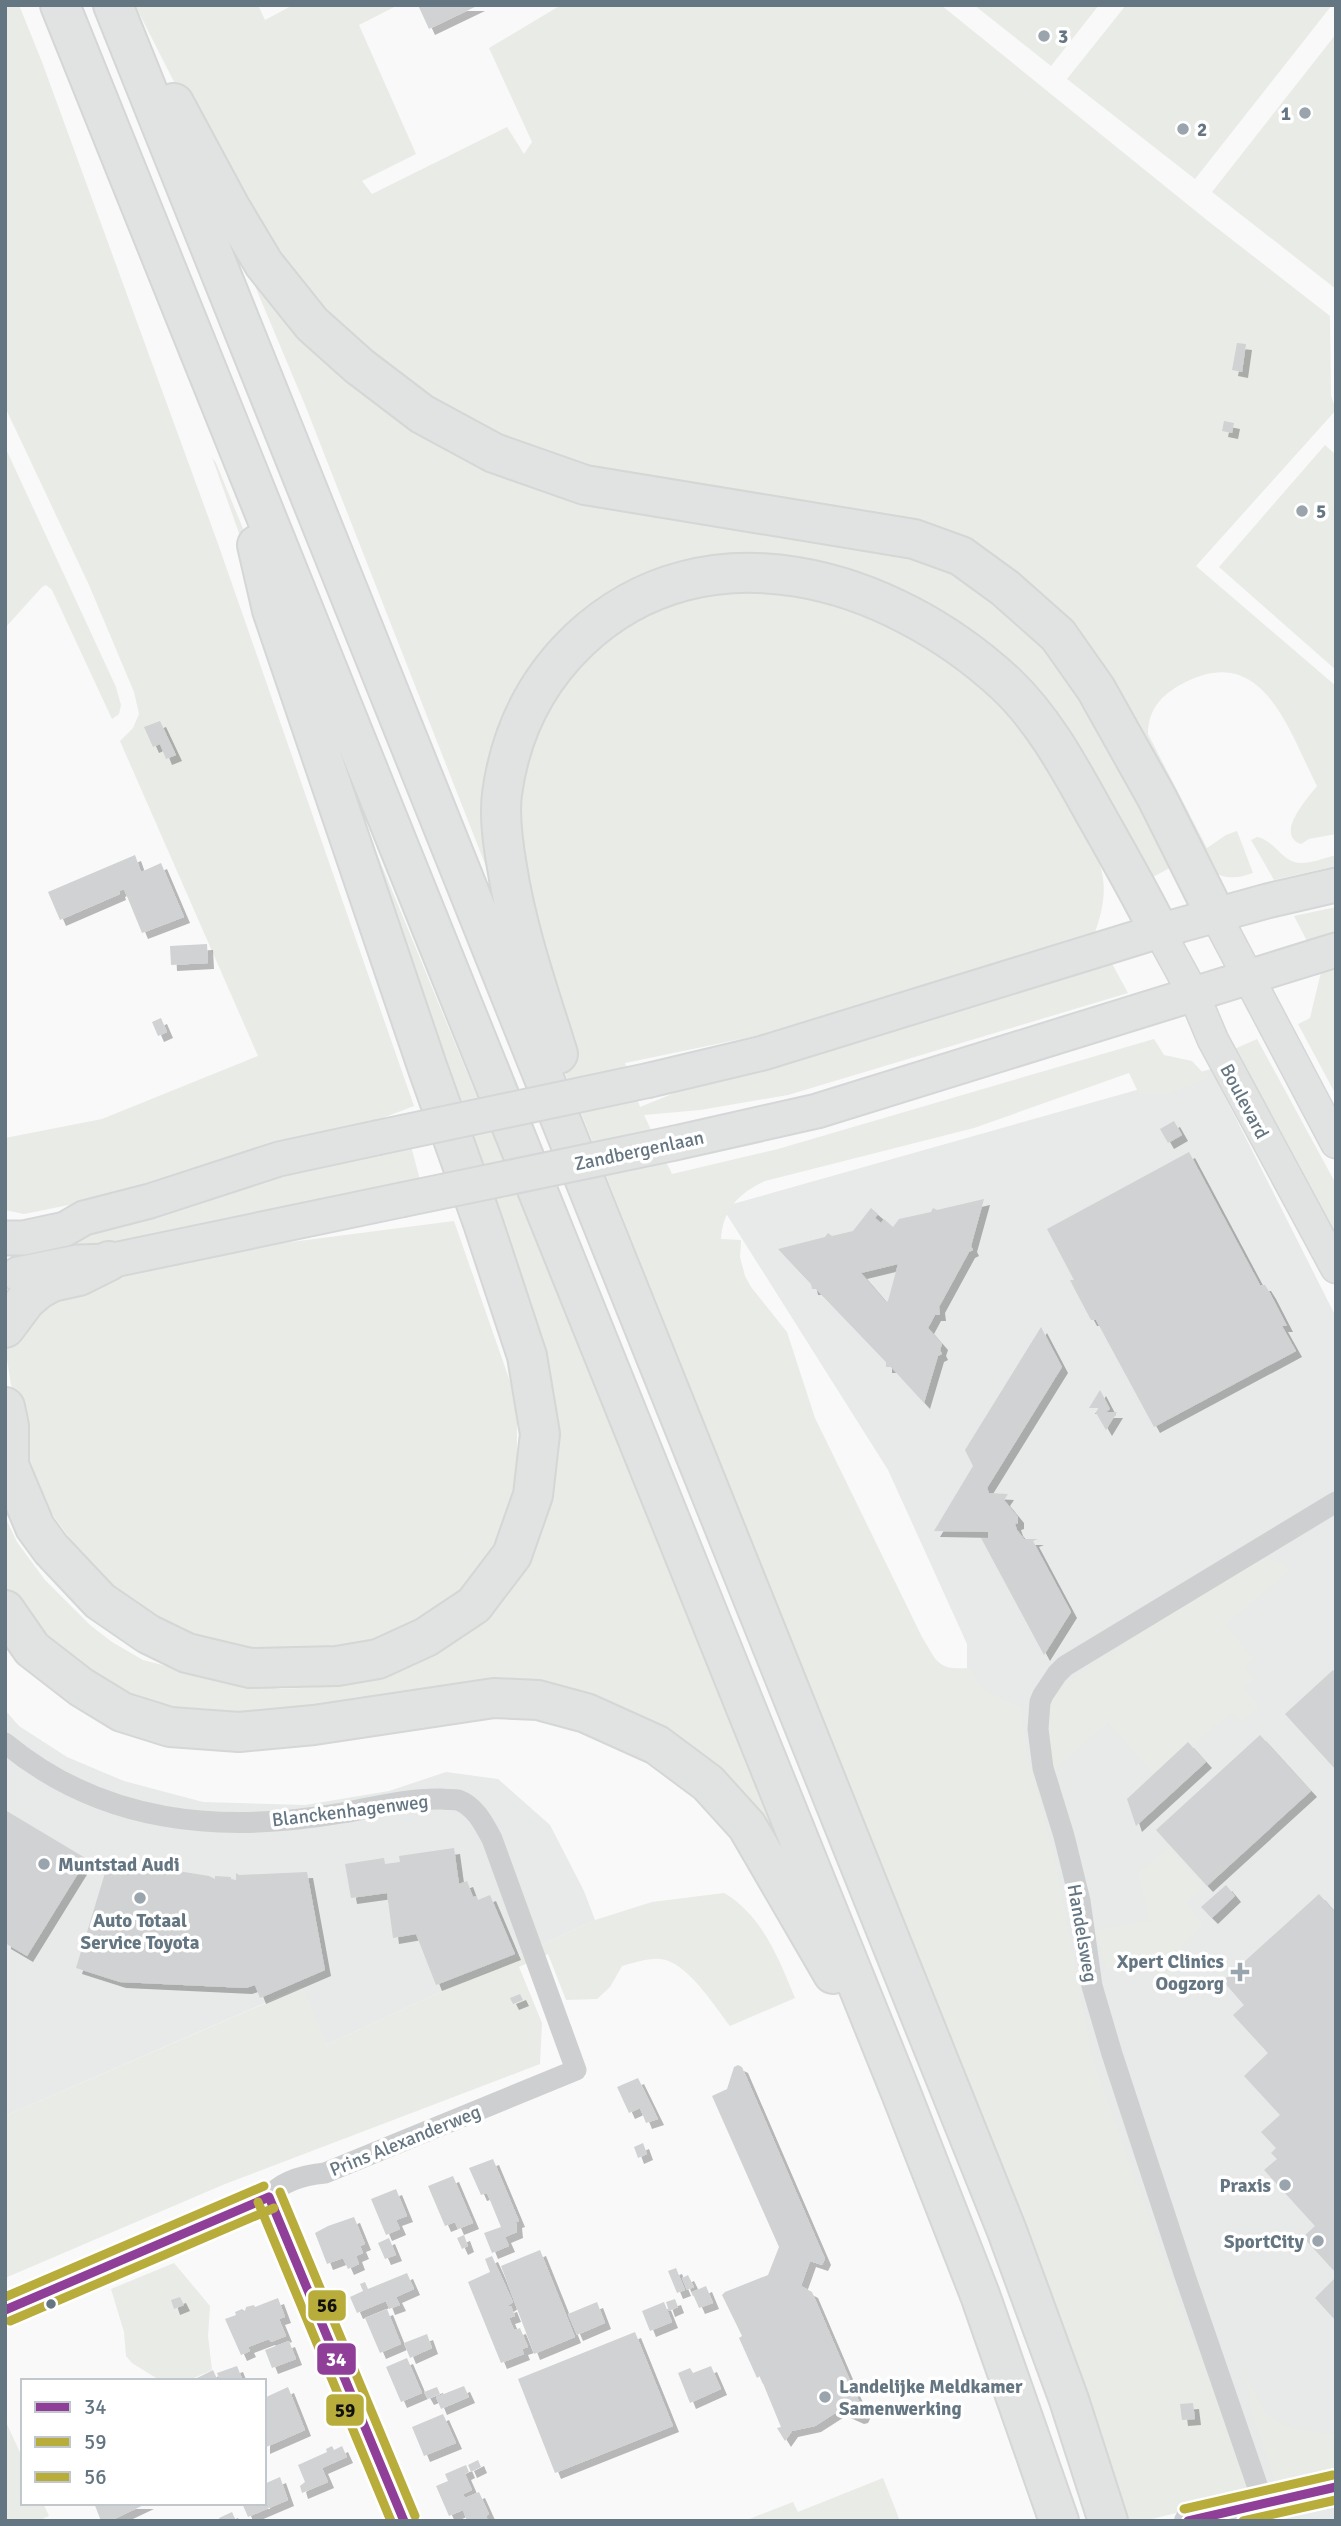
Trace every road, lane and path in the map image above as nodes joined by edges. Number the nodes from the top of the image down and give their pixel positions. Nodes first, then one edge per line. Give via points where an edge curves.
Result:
1 (60, 5) edge
2 (113, 5) edge
3 (122, 5) edge
4 (232, 433) junction
5 (1336, 885) edge
6 (1216, 916) junction
7 (1159, 931) junction
8 (1336, 950) edge
9 (1248, 978) junction
10 (1194, 995) junction
11 (1336, 1143) edge
12 (8, 1231) edge
13 (109, 1261) junction
14 (1336, 1268) edge
15 (11, 1286) edge
16 (5, 1328) edge
17 (646, 1334) junction
18 (5, 1407) edge
19 (6, 1461) edge
20 (1336, 1502) edge
21 (5, 1610) edge
22 (5, 1743) edge
23 (576, 2070) joint
24 (901, 2092) junction
25 (269, 2197) junction
26 (5, 2311) edge
27 (1336, 2487) edge
28 (1263, 2502) junction
29 (1194, 2519) edge
30 (404, 2521) edge
31 (1059, 2521) edge
32 (1108, 2521) edge

1 - 4 highway
2 - 17 highway
3 - 6 highway via 264,264 312,324 359,366 422,414 494,453 585,485 914,539 961,556 1058,635 1096,689
4 - 19 highway via 272,610 527,1356 540,1434 533,1495 512,1555 474,1605 426,1637 378,1659 337,1666 250,1668 187,1653 148,1634 100,1601 35,1527
4 - 24 highway
5 - 6 main road
6 - 7 main road
6 - 9 main road
7 - 10 main road, Boulevard
7 - 12 main road, bridge via 763,1053 279,1159 84,1219 65,1229
7 - 17 highway via 1041,722 1006,685 927,624 868,595 819,580 755,573 701,575 643,594 603,617 565,653 535,691 521,722 501,798 503,844 526,952
8 - 9 main road, Zandbergenlaan
9 - 10 main road, Zandbergenlaan
9 - 11 main road
10 - 13 main road, Zandbergenlaan, bridge via 817,1111
10 - 14 main road, Boulevard via 1213,1040
12 - 15 main road via 18,1251
13 - 15 main road, Zandbergenlaan via 78,1262
13 - 16 highway via 39,1289
17 - 32 highway via 1007,2231
18 - 19 highway via 9,1426
20 - 28 street, Handelsweg via 1065,1666 1043,1695 1038,1729 1043,1768 1080,1901 1091,1986
21 - 24 highway via 32,1649 81,1687 122,1712 170,1727 252,1731 494,1698 538,1700 586,1713 657,1745 708,1783 747,1826
22 - 23 street, Blanckenhagenweg via 33,1766 100,1800 171,1819 303,1820 420,1798 458,1800 478,1814 492,1839
23 - 25 street, Prins Alexanderweg via 326,2173 275,2188
24 - 31 highway via 985,2307
25 - 26 street, Prins Alexanderweg
25 - 30 street
27 - 28 street
28 - 29 street

